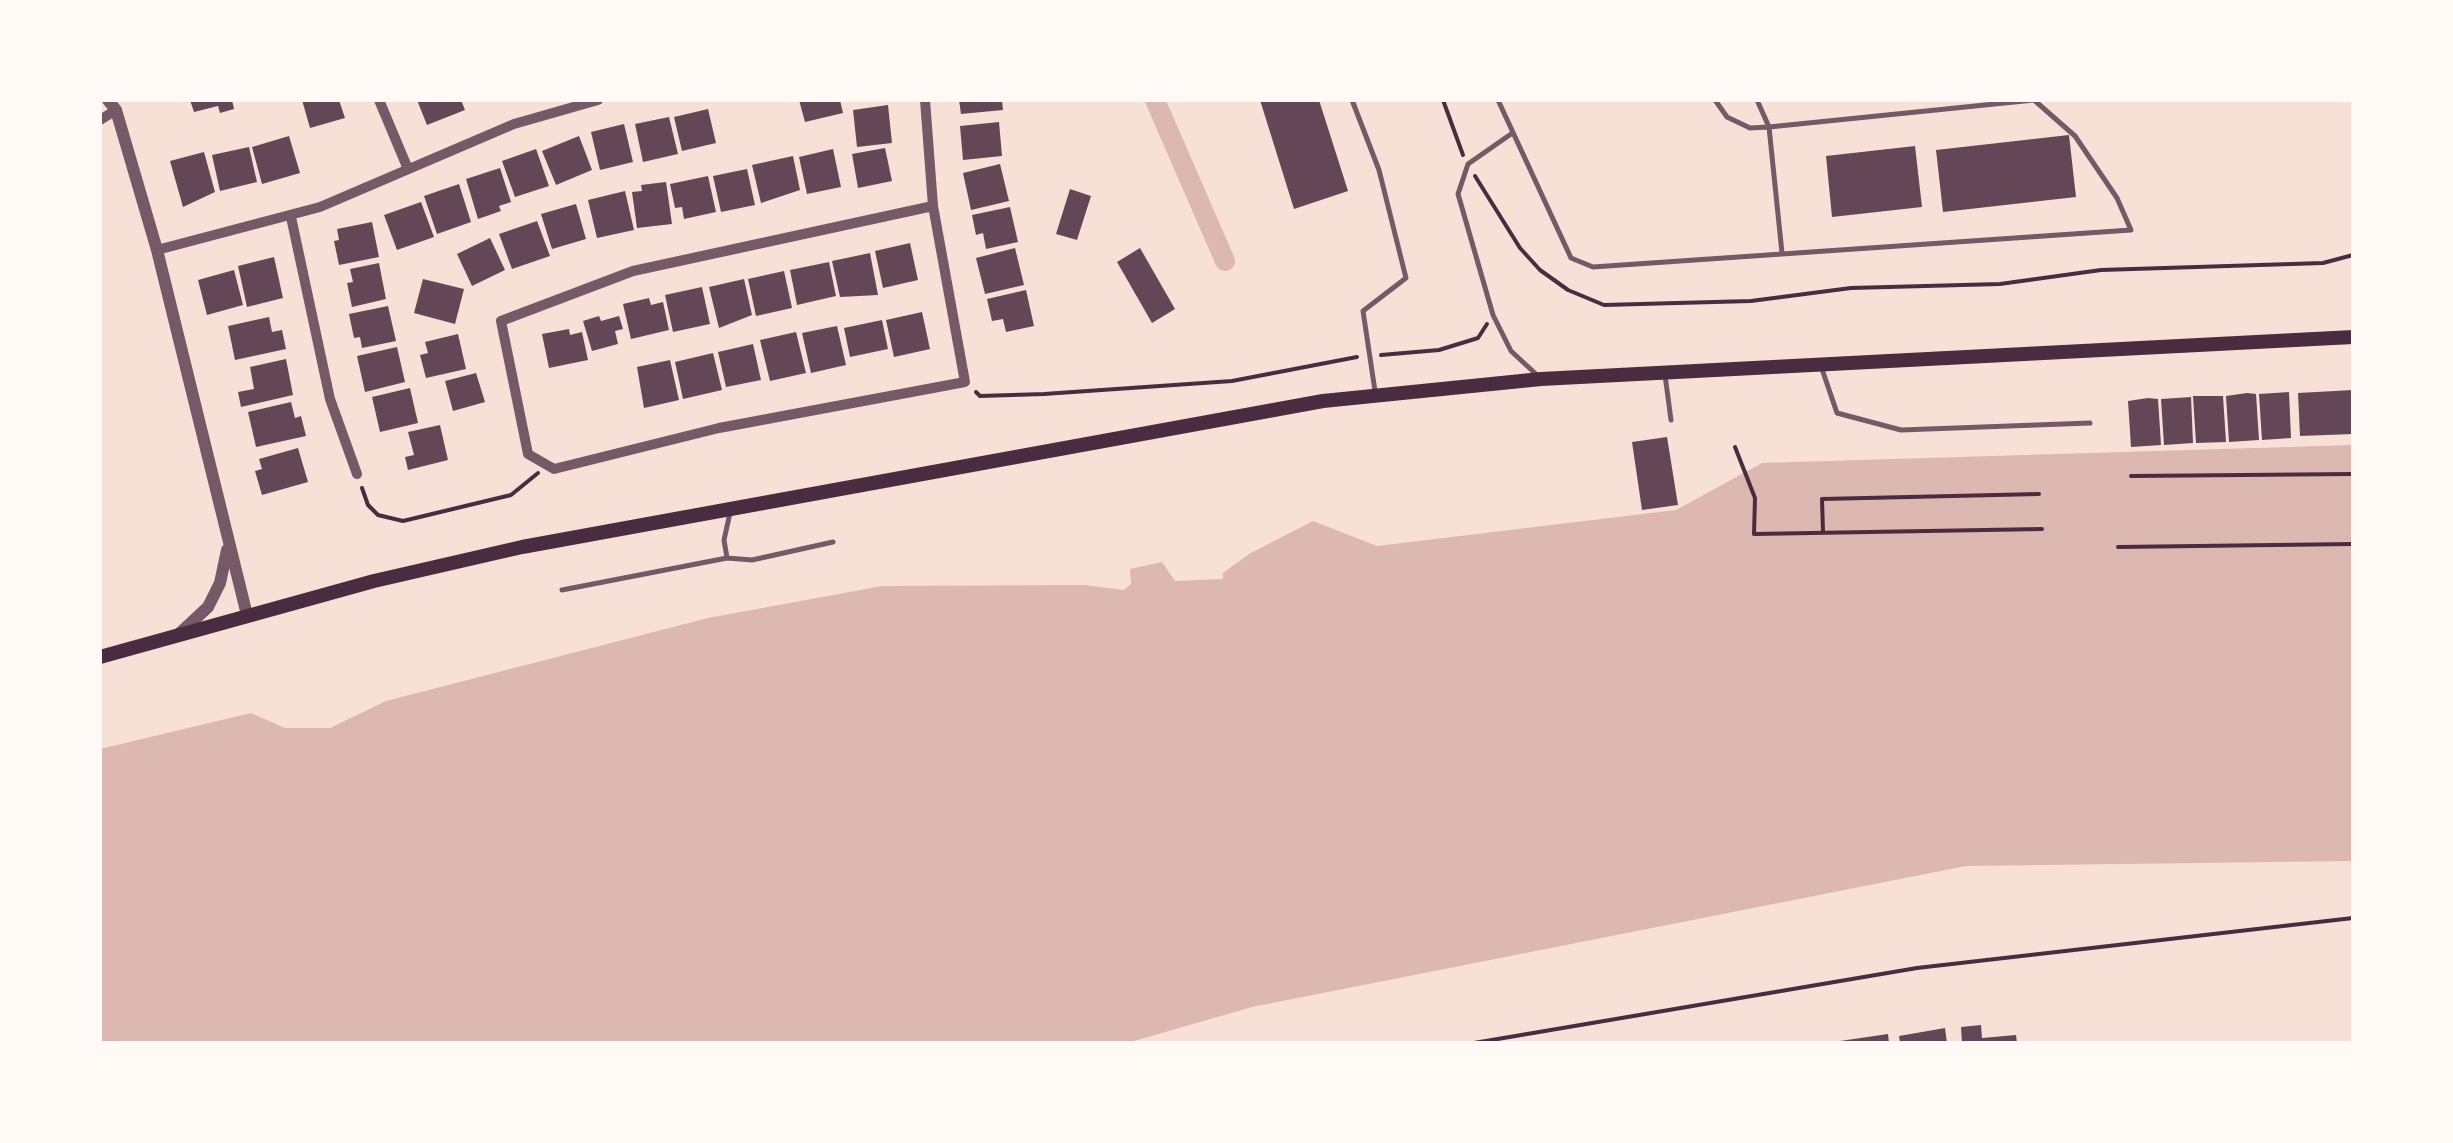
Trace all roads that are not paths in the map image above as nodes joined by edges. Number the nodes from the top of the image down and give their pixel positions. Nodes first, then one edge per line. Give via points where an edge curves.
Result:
1 (380, 100) edge
2 (598, 100) edge
3 (925, 100) edge
4 (1352, 100) edge
5 (1498, 100) edge
6 (1715, 100) edge
7 (1757, 100) edge
8 (2034, 100) edge
9 (114, 103) edge
10 (569, 103) edge
11 (100, 109) edge
12 (100, 120) edge
13 (1769, 127) junction
14 (1511, 134) junction
15 (408, 170) junction
16 (933, 206) junction
17 (291, 217) junction
18 (158, 250) junction
19 (1782, 254) junction
20 (2353, 336) edge
21 (1820, 362) junction
22 (1664, 372) junction
23 (1541, 379) junction
24 (1376, 394) junction
25 (1670, 420) dead end
26 (2090, 423) dead end
27 (357, 474) dead end
28 (732, 506) junction
29 (228, 538) junction
30 (833, 542) dead end
31 (728, 558) junction
32 (562, 590) dead end
33 (247, 615) junction
34 (177, 635) junction
35 (100, 657) edge

1 - 15 street
2 - 10 street
3 - 16 street
4 - 24 lane via 1379,170 1406,278 1362,310
5 - 14 lane
6 - 13 lane via 1727,117 1750,128
7 - 13 lane
8 - 13 lane
8 - 19 lane via 2075,136 2132,230
9 - 11 street
9 - 12 street
9 - 18 street
10 - 15 street
13 - 19 lane
14 - 19 lane via 1572,258 1593,267
14 - 23 lane via 1468,164 1458,194 1493,315 1511,351
15 - 17 street
16 - 16 street via 633,271 501,321 528,454 554,469 719,428 966,382
17 - 18 street
17 - 27 street via 330,400
18 - 29 street
20 - 21 main road
21 - 22 main road
21 - 26 lane via 1837,413 1901,430
22 - 23 main road
22 - 25 lane
23 - 24 main road
24 - 28 main road
28 - 31 lane via 724,540
28 - 33 main road via 522,547
29 - 33 street
29 - 34 street via 211,602
30 - 31 lane via 752,560
31 - 32 lane
33 - 34 main road
34 - 35 main road

